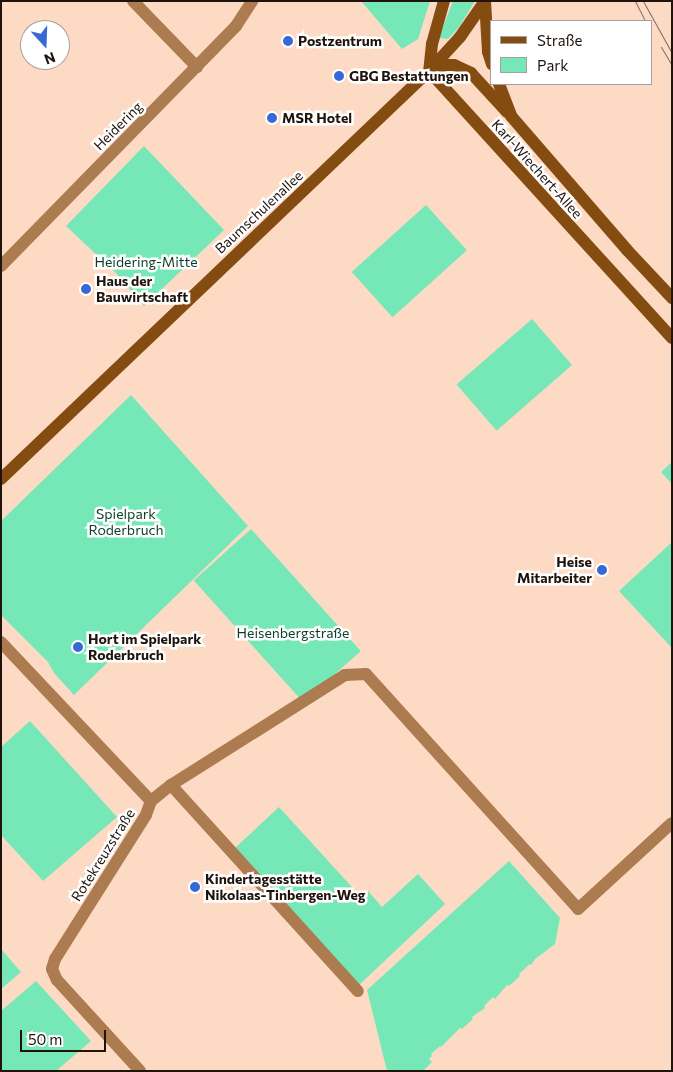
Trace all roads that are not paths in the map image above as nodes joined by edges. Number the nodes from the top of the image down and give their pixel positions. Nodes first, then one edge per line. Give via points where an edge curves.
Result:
1 (133, 1) edge
2 (252, 1) edge
3 (444, 1) edge
4 (485, 1) edge
5 (490, 58) edge
6 (197, 67) junction
7 (429, 71) junction
8 (499, 85) edge
9 (512, 116) junction
10 (1, 266) edge
11 (672, 298) edge
12 (669, 331) edge
13 (1, 480) edge
14 (1, 642) edge
15 (171, 785) junction
16 (151, 801) junction
17 (672, 823) edge
18 (358, 991) dead end
19 (140, 1071) edge

1 - 6 street
2 - 6 street, Heidering via 236,26
3 - 7 main road via 432,44
4 - 5 main road
4 - 7 main road, Baumschulenallee via 460,37
6 - 10 street, Heidering
7 - 9 main road via 445,64 471,74
7 - 12 main road, Karl-Wiechert-Allee
7 - 13 main road, Baumschulenallee
8 - 9 main road, Karl-Wiechert-Allee
9 - 11 main road, Karl-Wiechert-Allee
14 - 16 street, Rotekreuzstraße
15 - 16 street
15 - 17 street via 345,675 366,674 578,909
15 - 18 street
16 - 19 street, Rotekreuzstraße via 146,815 55,959 52,969 58,980

